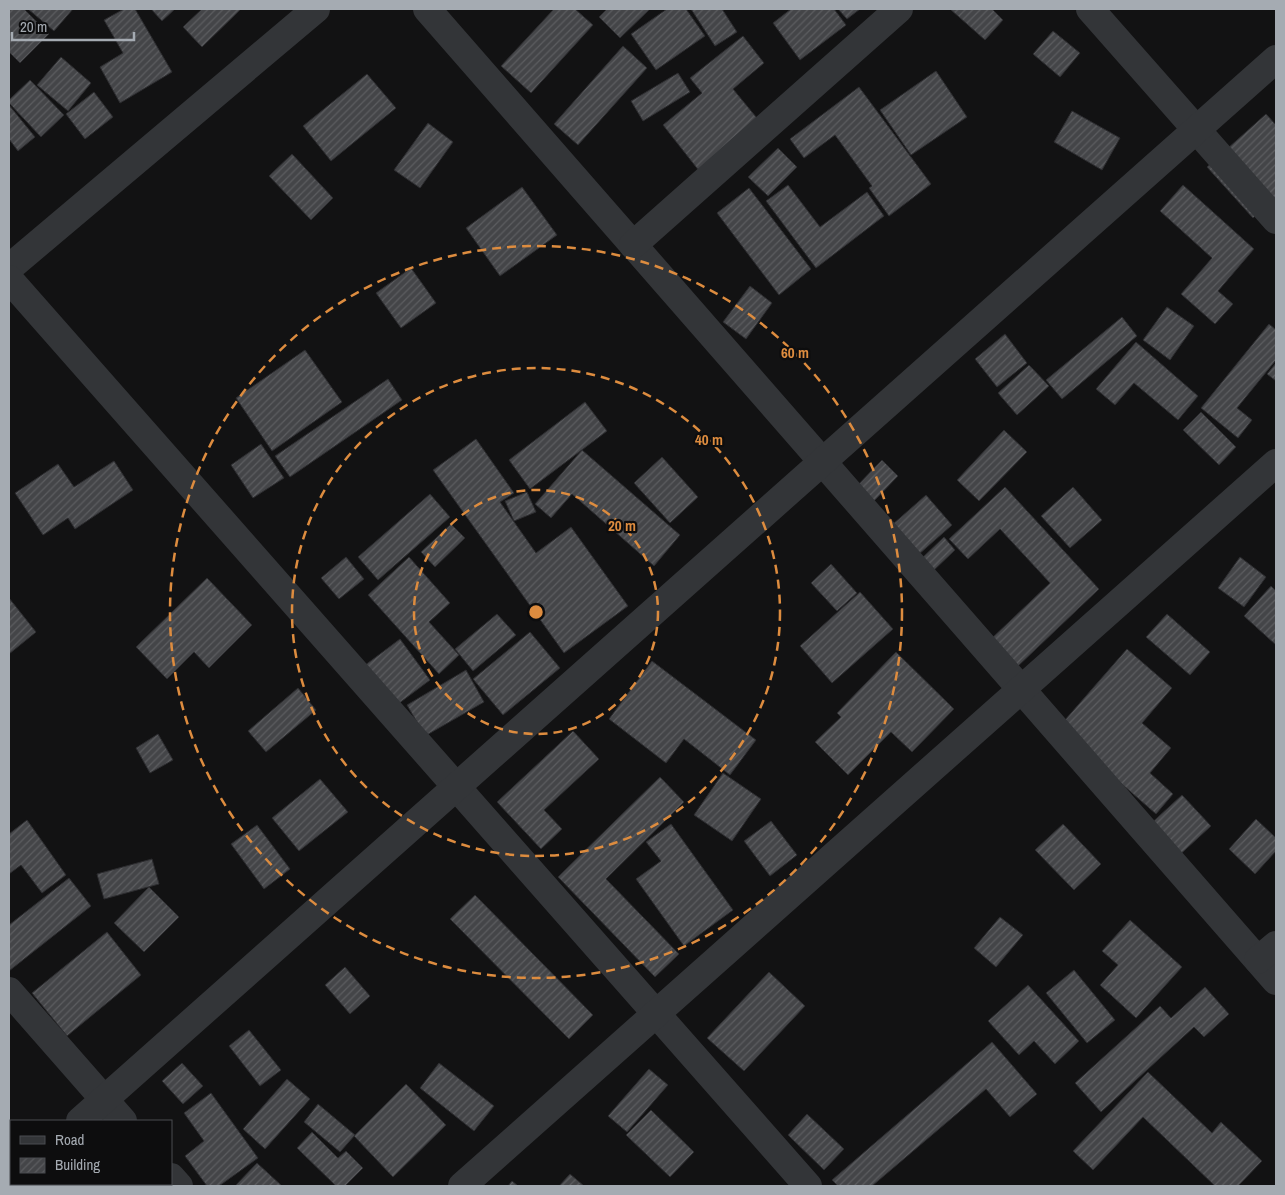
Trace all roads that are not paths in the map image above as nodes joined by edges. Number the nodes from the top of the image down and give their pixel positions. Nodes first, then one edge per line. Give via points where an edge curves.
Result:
1 (316, 9) edge
2 (427, 9) edge
3 (899, 9) edge
4 (1090, 9) edge
5 (1276, 59) edge
6 (1197, 130) junction
7 (1276, 220) edge
8 (633, 245) junction
9 (9, 268) edge
10 (9, 280) edge
11 (823, 462) junction
12 (1276, 463) edge
13 (1022, 689) junction
14 (456, 788) junction
15 (1267, 952) edge
16 (1276, 981) edge
17 (9, 990) edge
18 (656, 1014) junction
19 (104, 1100) junction
20 (81, 1120) edge
21 (122, 1120) edge
22 (462, 1186) edge
23 (808, 1186) edge

1 - 9 street
2 - 8 street
3 - 8 street
4 - 6 street
5 - 6 street
6 - 7 street
6 - 11 street
8 - 11 street
10 - 14 street
11 - 13 street
11 - 14 street
12 - 13 street
13 - 15 street
13 - 18 street
14 - 18 street
14 - 19 street
15 - 16 street
17 - 19 street
18 - 22 street
18 - 23 street
19 - 20 street
19 - 21 street

